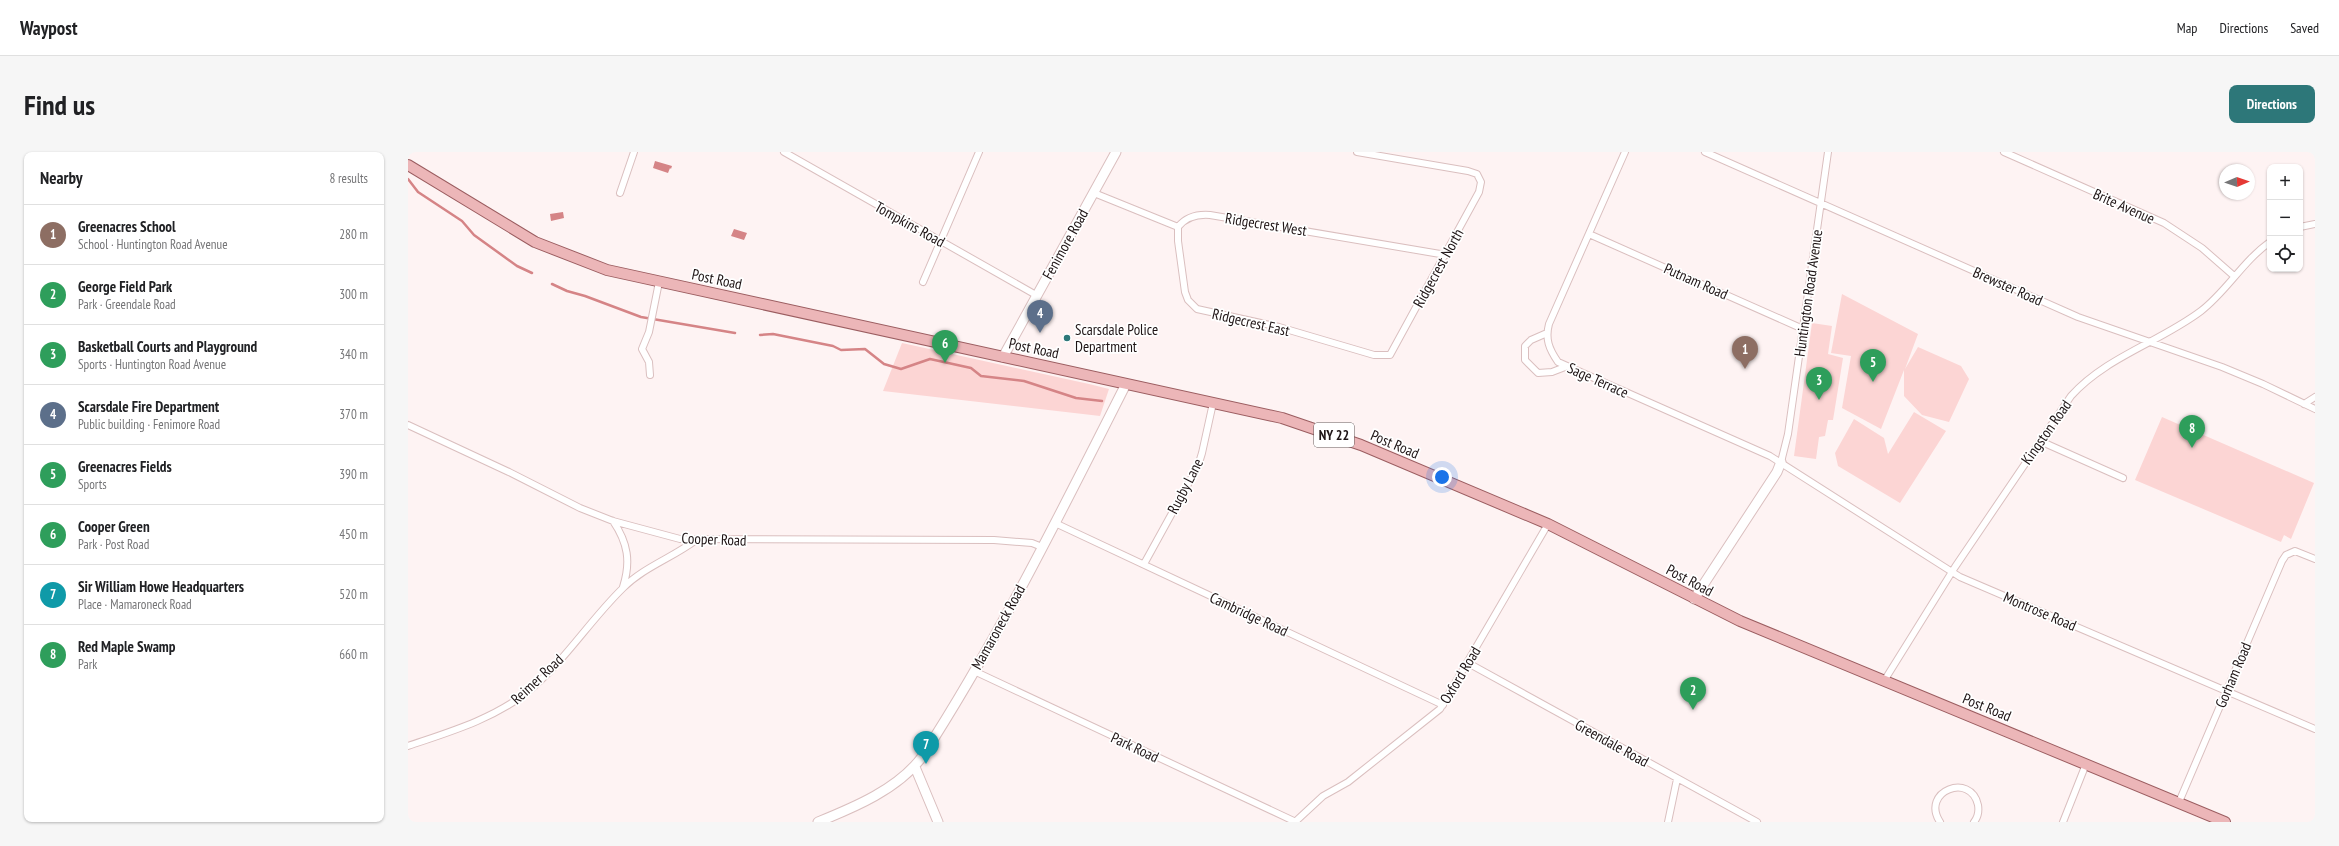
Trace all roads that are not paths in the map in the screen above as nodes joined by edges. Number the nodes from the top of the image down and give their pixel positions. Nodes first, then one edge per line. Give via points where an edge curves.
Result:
1 (634, 152) edge
2 (784, 152) edge
3 (979, 152) edge
4 (1116, 152) edge
5 (1357, 152) edge
6 (1625, 152) edge
7 (1705, 152) edge
8 (1828, 152) edge
9 (2004, 152) edge
10 (408, 165) edge
11 (620, 193) dead end
12 (1094, 193) junction
13 (1820, 203) junction
14 (2315, 224) edge
15 (2303, 226) edge
16 (1178, 227) junction
17 (1589, 234) junction
18 (941, 241) junction
19 (2267, 245) edge
20 (1446, 255) junction
21 (2234, 276) junction
22 (659, 282) junction
23 (923, 282) dead end
24 (1036, 295) junction
25 (1803, 329) junction
26 (1547, 333) junction
27 (2146, 342) junction
28 (1390, 356) joint
29 (1003, 357) junction
30 (1565, 366) junction
31 (650, 375) dead end
32 (1126, 384) junction
33 (2315, 397) edge
34 (1213, 403) junction
35 (2304, 404) junction
36 (2315, 409) edge
37 (408, 425) edge
38 (2040, 441) junction
39 (1781, 462) junction
40 (2123, 478) dead end
41 (613, 520) junction
42 (1055, 523) junction
43 (1548, 524) junction
44 (696, 540) junction
45 (1042, 547) junction
46 (2315, 559) edge
47 (1144, 564) junction
48 (1953, 572) junction
49 (622, 589) junction
50 (1694, 599) junction
51 (1468, 663) junction
52 (974, 671) junction
53 (1884, 681) junction
54 (2227, 690) junction
55 (1443, 705) junction
56 (2315, 729) edge
57 (408, 746) edge
58 (2086, 764) junction
59 (915, 767) junction
60 (1677, 779) junction
61 (2179, 802) junction
62 (824, 821) edge
63 (938, 822) edge
64 (1296, 822) edge
65 (1668, 822) edge
66 (1757, 822) edge
67 (1940, 822) edge
68 (1974, 822) edge
69 (2063, 822) edge
70 (2224, 822) edge

1 - 11 street
2 - 18 street, Tompkins Road
3 - 18 street
4 - 12 street, Fenimore Road
5 - 20 street, Ridgecrest North via 1477,174 1480,178 1479,192
6 - 17 street
7 - 13 street, Brewster Road
8 - 13 street, Huntington Road Avenue
9 - 21 street, Brite Avenue via 2164,223 2202,248
10 - 22 main road, Post Road / NY 22 via 541,245 600,268
12 - 16 street
12 - 24 street, Fenimore Road
13 - 25 street, Huntington Road Avenue
13 - 27 street, Brewster Road via 2078,317
14 - 15 street
16 - 20 street, Ridgecrest West via 1188,218 1210,215
16 - 28 street, Ridgecrest East via 1185,292 1188,300 1197,309 1279,327 1374,355
17 - 25 street, Putnam Road
17 - 26 street
18 - 23 street
18 - 24 street, Tompkins Road
19 - 21 street, Kingston Road
20 - 28 street, Ridgecrest North
21 - 27 street, Kingston Road via 2202,310
22 - 29 main road, Post Road / NY 22
22 - 31 street via 651,323 642,349 649,362
24 - 29 street, Fenimore Road
25 - 39 street, Huntington Road Avenue via 1787,441
26 - 30 street, Sage Terrace via 1553,355
26 - 30 street via 1531,340 1525,346 1525,360 1538,373 1552,372
27 - 35 street, Brewster Road via 2222,367
27 - 38 street, Kingston Road via 2084,382 2071,396
29 - 32 main road, Post Road / NY 22
30 - 39 street, Sage Terrace
32 - 34 main road, Post Road / NY 22
32 - 42 street, Mamaroneck Road
33 - 35 street
34 - 43 main road, Post Road / NY 22 via 1282,418 1332,434
34 - 47 street, Rugby Lane via 1198,466
35 - 36 street, Brewster Road
37 - 41 street, Cooper Road via 580,508
38 - 40 street
38 - 48 street, Kingston Road
39 - 48 street, Montrose Road
39 - 50 street, Huntington Road Avenue
41 - 44 street, Cooper Road via 662,535
41 - 49 street, Reimer Road via 628,550 627,573
42 - 45 street, Mamaroneck Road
42 - 47 street, Cambridge Road
43 - 50 main road, Post Road / NY 22
43 - 51 street, Oxford Road
44 - 45 street, Cooper Road via 994,540 1032,543
44 - 49 street, Reimer Road via 642,572
45 - 52 street, Mamaroneck Road
46 - 54 street, Gorham Road via 2292,552 2282,561
47 - 55 street, Cambridge Road
48 - 53 street, Kingston Road
48 - 54 street, Montrose Road
49 - 57 street, Reimer Road via 558,661 522,696 479,721
50 - 53 main road, Post Road / NY 22
51 - 55 street, Oxford Road
51 - 60 street, Greendale Road
52 - 59 street, Mamaroneck Road
52 - 64 street, Park Road
53 - 58 main road, Post Road / NY 22
54 - 56 street, Montrose Road
54 - 61 street, Gorham Road
55 - 64 street, Oxford Road via 1348,782 1323,796
58 - 61 main road, Post Road / NY 22
58 - 69 street
59 - 62 street, Mamaroneck Road via 877,794
59 - 63 street
60 - 65 street
60 - 66 street, Greendale Road
61 - 70 main road, Post Road / NY 22
67 - 68 street via 1935,810 1936,802 1944,792 1954,787 1968,790 1977,800 1978,814

